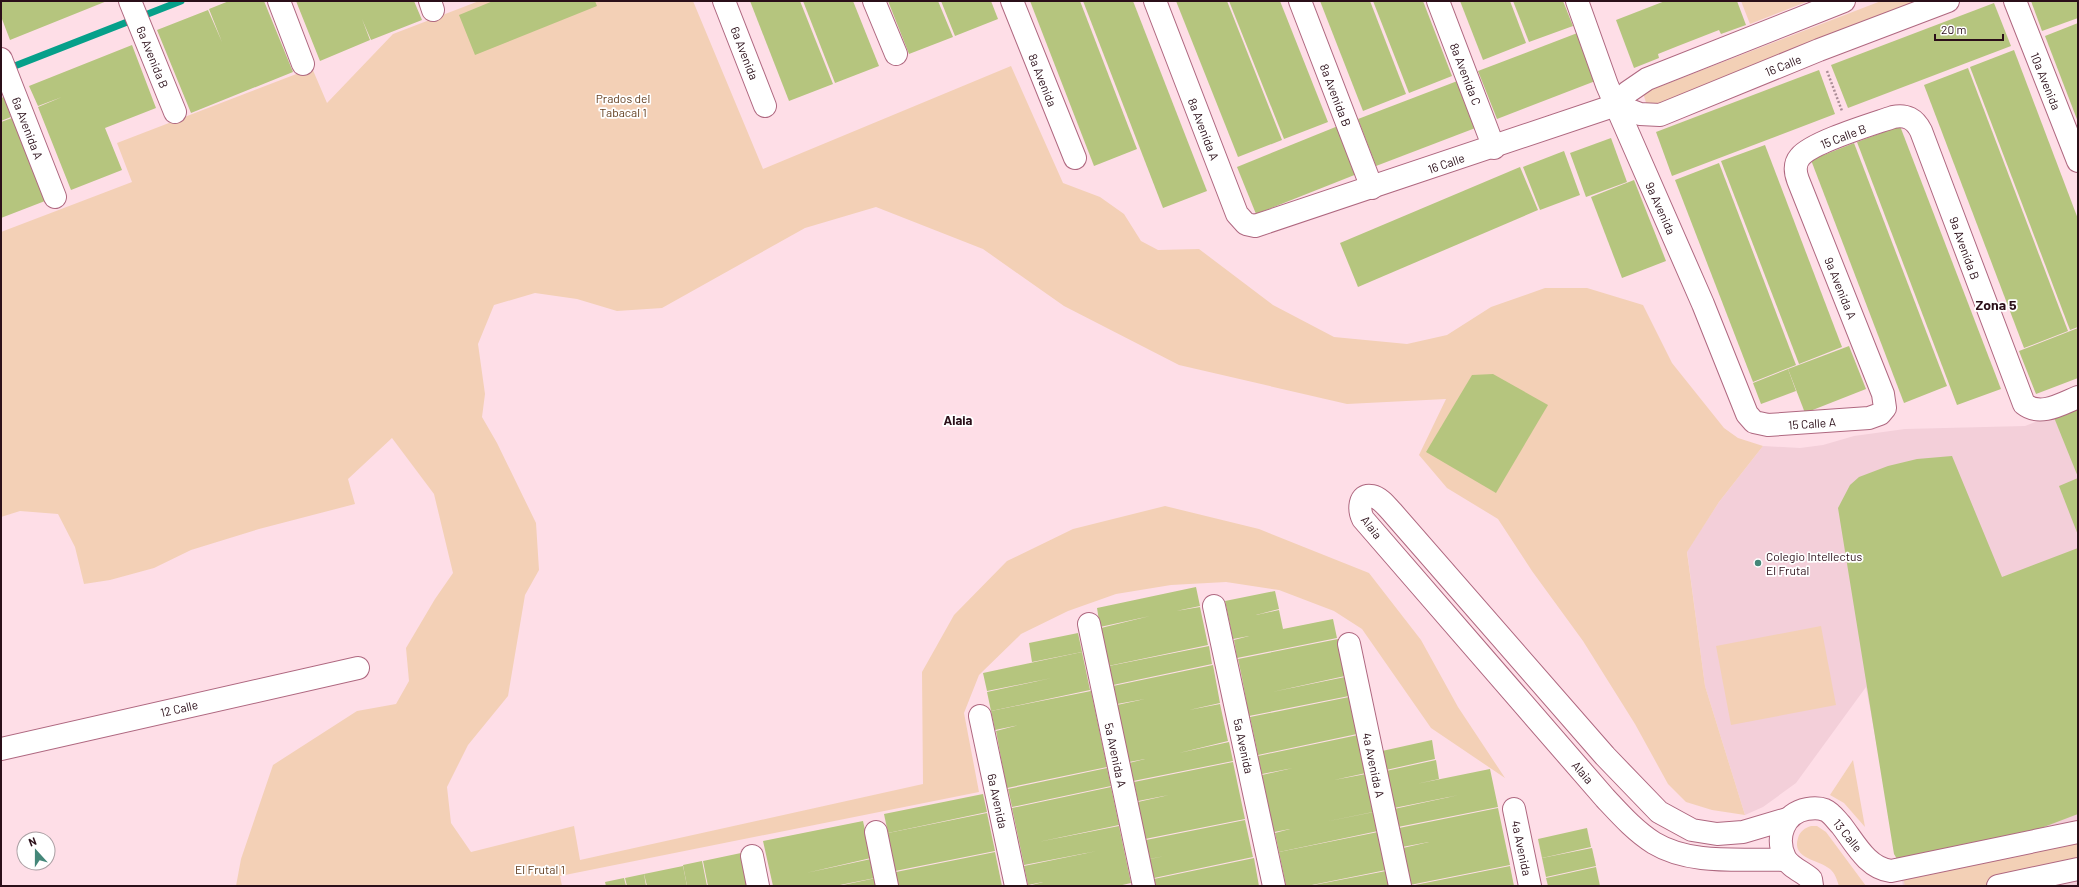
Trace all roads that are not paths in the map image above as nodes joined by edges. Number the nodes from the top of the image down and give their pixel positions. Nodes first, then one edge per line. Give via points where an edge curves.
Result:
1 (130, 1) edge
2 (278, 1) edge
3 (724, 1) edge
4 (874, 1) edge
5 (1012, 1) edge
6 (1155, 1) edge
7 (1300, 1) edge
8 (1438, 1) edge
9 (1577, 1) edge
10 (1844, 1) edge
11 (1948, 1) edge
12 (2015, 1) edge
13 (896, 54) dead end
14 (1, 59) edge
15 (304, 64) dead end
16 (1616, 105) junction
17 (765, 106) dead end
18 (175, 112) dead end
19 (1892, 117) joint
20 (1494, 148) junction
21 (1075, 158) dead end
22 (1798, 160) joint
23 (2078, 161) edge
24 (1372, 188) junction
25 (55, 197) dead end
26 (1276, 220) joint
27 (2078, 397) edge
28 (1747, 414) joint
29 (1880, 414) joint
30 (1214, 606) dead end
31 (1089, 624) dead end
32 (1349, 644) dead end
33 (358, 668) dead end
34 (980, 716) dead end
35 (1, 749) edge
36 (1514, 809) dead end
37 (1787, 819) junction
38 (876, 832) dead end
39 (2078, 832) edge
40 (752, 856) dead end
41 (1786, 860) junction
42 (2078, 869) edge
43 (1888, 878) edge
44 (1814, 884) edge
45 (758, 886) edge
46 (887, 886) edge
47 (1016, 886) edge
48 (1144, 886) edge
49 (1274, 886) edge
50 (1400, 886) edge
51 (1530, 886) edge
52 (1998, 886) edge

1 - 18 street, 6a Avenida B
2 - 15 street
3 - 17 street, 6a Avenida
4 - 13 street
5 - 21 street, 8a Avenida
6 - 26 street, 8a Avenida A via 1237,214 1243,222 1251,226
7 - 24 street, 8a Avenida B
8 - 20 street, 8a Avenida C
9 - 16 street, 9a Avenida
10 - 16 street, 16 Calle via 1647,79 1628,92
11 - 16 street, 16 Calle via 1660,115 1640,114
12 - 23 street, 10a Avenida
14 - 25 street, 6a Avenida A
16 - 20 street, 16 Calle
16 - 28 street, 9a Avenida via 1703,304
19 - 22 street, 15 Calle B via 1815,147 1805,152
19 - 27 street, 9a Avenida B via 1908,117 1921,131 2021,398 2028,408 2041,410
20 - 24 street, 16 Calle
22 - 29 street, 9a Avenida A via 1798,180 1883,394 1885,404
24 - 26 street, 16 Calle
28 - 29 street, 15 Calle A via 1754,422 1768,426 1856,419
30 - 49 street, 5a Avenida
31 - 48 street, 5a Avenida A
32 - 50 street, 4a Avenida A
33 - 35 street, 12 Calle
34 - 47 street, 6a Avenida
36 - 51 street, 4a Avenida
37 - 41 street via 1781,833
37 - 41 street, Alaia via 1743,832 1717,834 1692,830 1659,812 1605,756 1382,501 1368,496 1361,502 1359,510 1363,519 1487,664 1626,820 1656,844 1700,858
37 - 43 street, 13 Calle via 1796,811 1803,809 1825,810 1834,817 1875,867
38 - 46 street
39 - 43 street, 13 Calle via 1901,869
40 - 45 street
41 - 44 street
42 - 52 street

